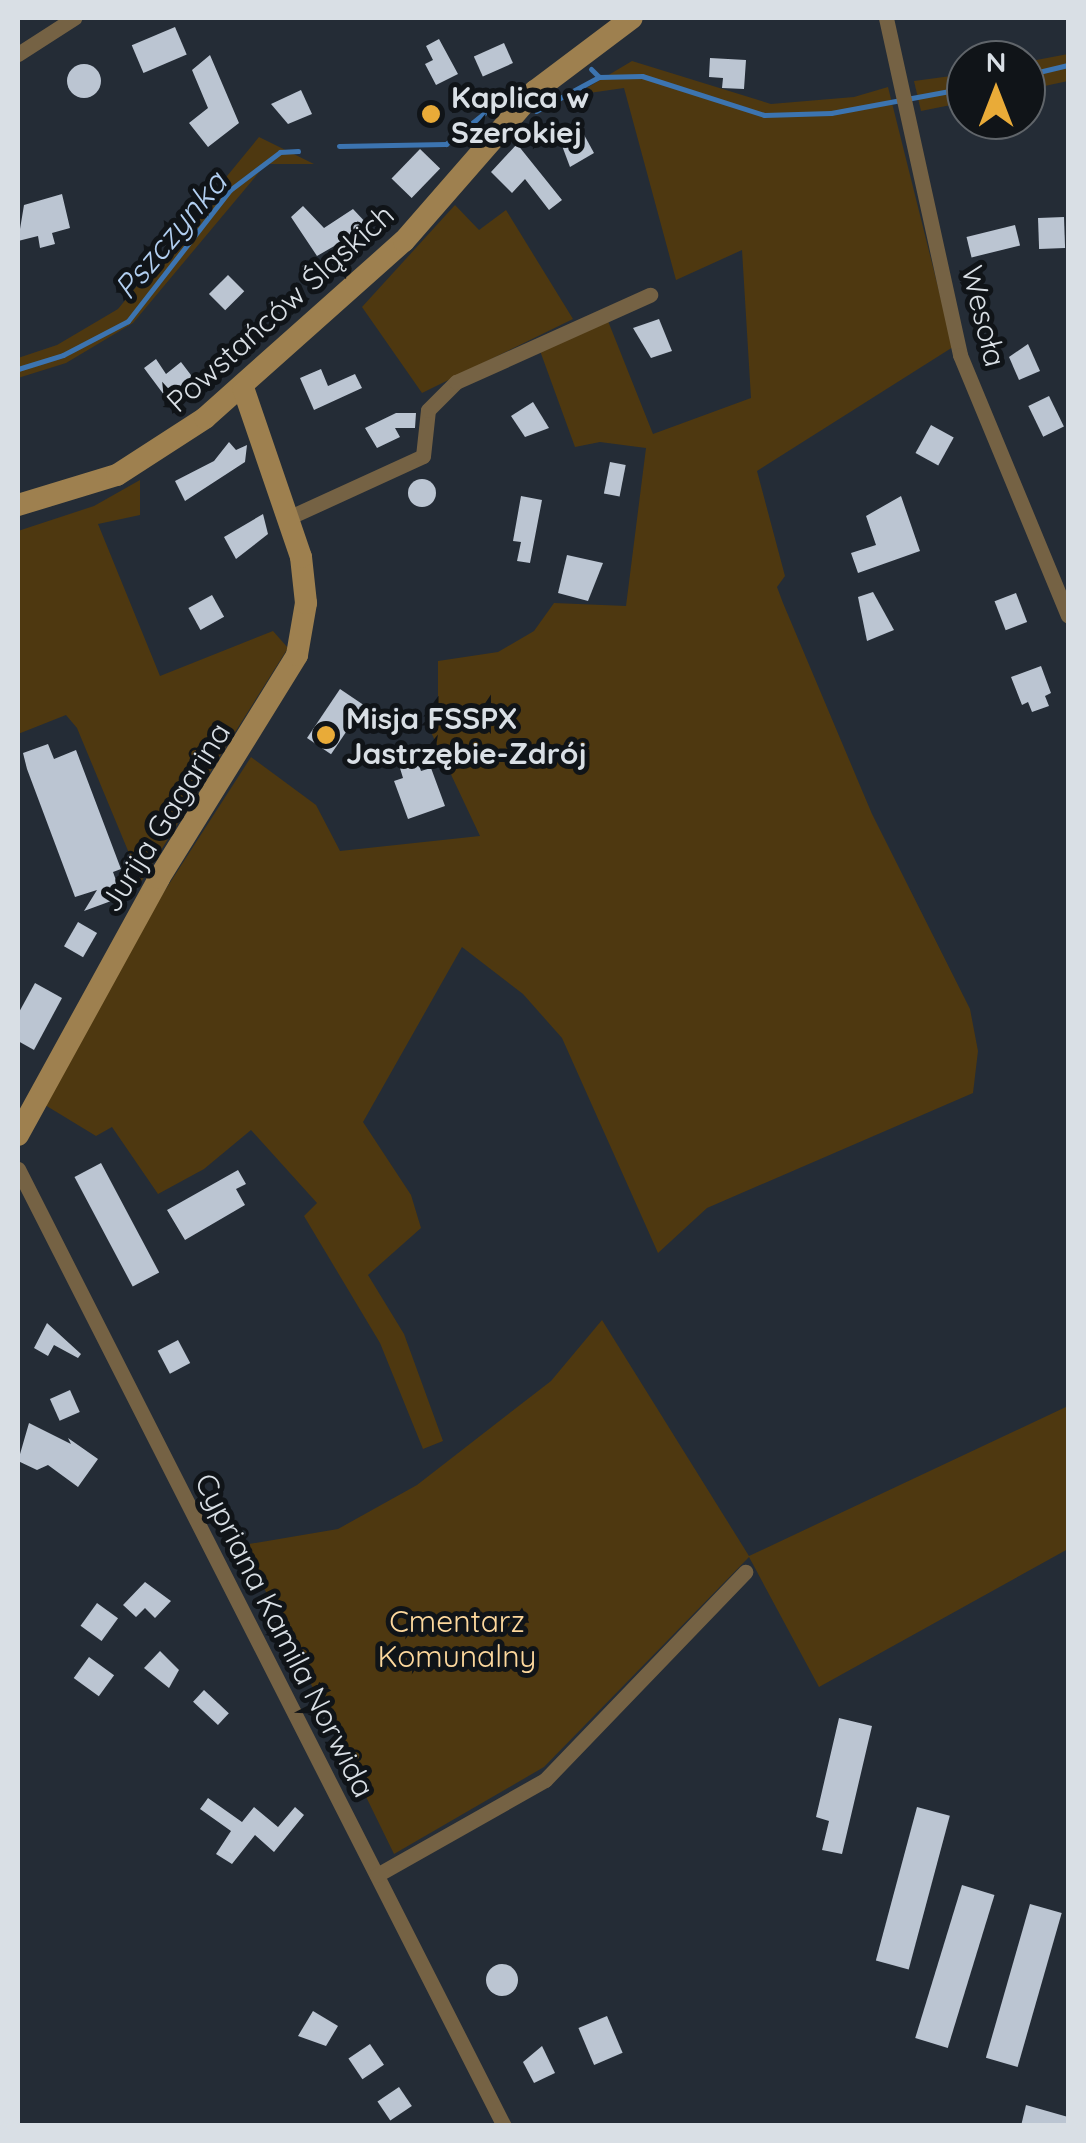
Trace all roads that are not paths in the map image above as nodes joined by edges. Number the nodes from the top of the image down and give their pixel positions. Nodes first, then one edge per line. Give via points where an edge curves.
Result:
1 (74, 18) edge
2 (632, 18) edge
3 (886, 18) edge
4 (18, 54) edge
5 (650, 295) dead end
6 (243, 388) junction
7 (18, 505) edge
8 (290, 516) junction
9 (1068, 616) edge
10 (18, 1135) edge
11 (18, 1169) edge
12 (745, 1572) dead end
13 (377, 1876) junction
14 (504, 2126) edge

1 - 4 street
2 - 6 street, Powstańców Śląskich via 535,91 404,242
3 - 9 street, Wesoła via 905,80 960,355
5 - 8 street via 456,382 428,410 423,456
6 - 7 street, Powstańców Śląskich via 117,475
6 - 8 street, Jurija Gagarina
8 - 10 street, Jurija Gagarina via 306,603 290,672 159,878
11 - 13 street, Cypriana Kamila Norwida
12 - 13 street via 545,1780
13 - 14 street, Cypriana Kamila Norwida

